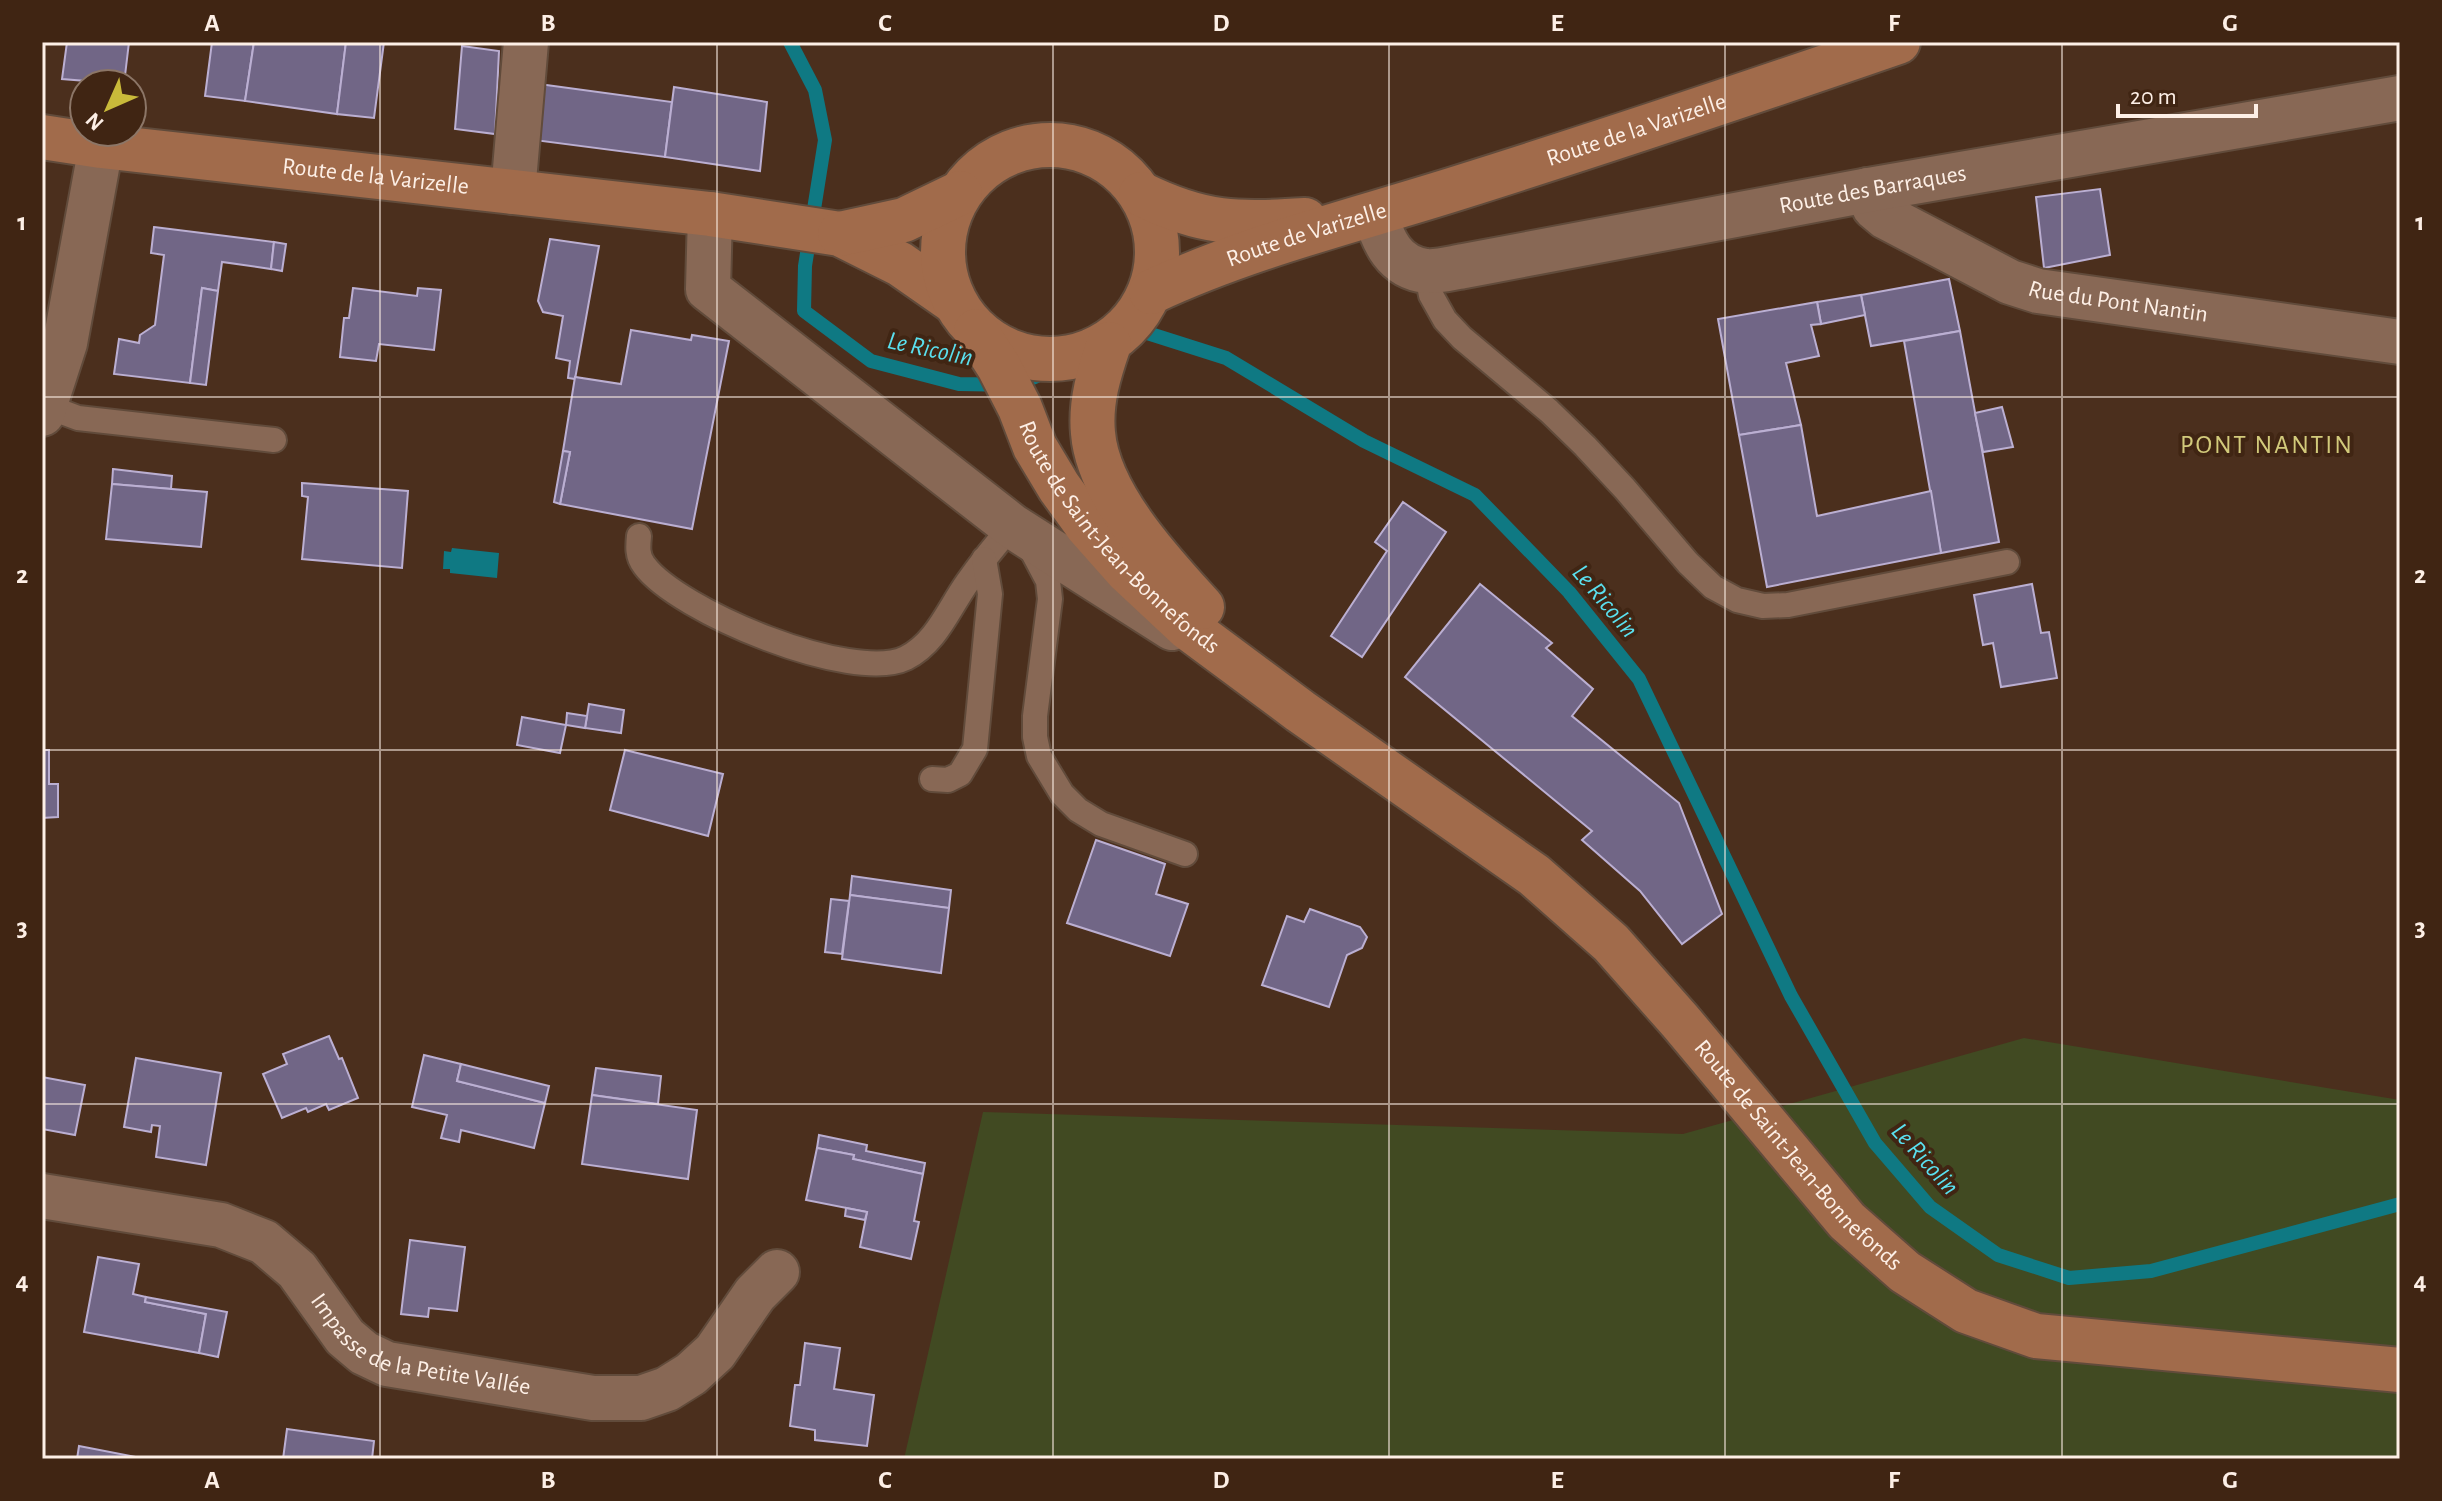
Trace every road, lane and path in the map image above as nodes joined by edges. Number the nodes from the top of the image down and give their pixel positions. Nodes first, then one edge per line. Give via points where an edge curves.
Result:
1 (526, 42) edge
2 (1898, 42) edge
3 (2400, 98) edge
4 (42, 137) edge
5 (68, 141) edge
6 (101, 148) edge
7 (119, 148) edge
8 (1868, 190) junction
9 (513, 192) junction
10 (960, 193) junction
11 (1141, 194) junction
12 (710, 214) junction
13 (1375, 214) junction
14 (840, 234) junction
15 (1426, 271) junction
16 (1151, 292) junction
17 (965, 316) junction
18 (2400, 342) edge
19 (1109, 344) junction
20 (44, 410) edge
21 (274, 440) dead end
22 (1018, 529) junction
23 (639, 536) dead end
24 (984, 559) junction
25 (2007, 562) dead end
26 (1300, 711) junction
27 (932, 779) dead end
28 (1185, 854) dead end
29 (42, 1196) edge
30 (777, 1272) dead end
31 (2400, 1370) edge

1 - 9 street
2 - 13 main road, Route de la Varizelle
3 - 8 street, Route des Barraques
4 - 5 main road, Route de la Varizelle
6 - 20 street via 65,343
7 - 9 main road, Route de la Varizelle
8 - 15 street, Route des Barraques
8 - 18 street, Rue du Pont Nantin via 1874,207 1886,217 2010,282 2038,291
9 - 12 main road, Route de la Varizelle
10 - 11 main road, Route de Varizelle via 985,166 1002,157 1056,144 1090,151 1119,169
10 - 14 main road, Route de Varizelle via 904,220
10 - 17 main road, Route de Varizelle via 945,227 943,264
11 - 13 main road, Route de Varizelle via 1171,209 1220,222
11 - 16 main road, Route de Varizelle via 1155,225 1158,259
12 - 14 main road, Route de Varizelle
12 - 22 street via 708,289
13 - 15 street via 1383,239 1399,261
13 - 16 main road, Route de Varizelle via 1237,257
14 - 17 main road, Route de Varizelle via 900,264
15 - 25 lane via 1431,295 1462,338 1549,411 1705,579 1737,600 1788,605
16 - 19 main road, Route de Varizelle via 1134,321
17 - 19 main road, Route de Varizelle via 1007,351 1043,360 1077,358
17 - 26 main road, Route de Saint-Jean-Bonnefonds via 999,367 1035,447 1088,527 1187,627
19 - 26 main road, Route de Saint-Jean-Bonnefonds via 1095,386 1093,435 1106,478 1131,523 1176,578
20 - 21 lane
22 - 24 lane
22 - 26 street
22 - 28 lane via 1050,593 1035,716 1039,756 1078,810 1101,824
23 - 24 lane via 642,563 656,580 722,620 795,651 875,664 902,660 921,649
24 - 27 lane via 990,594 975,749 960,774
26 - 31 main road, Route de Saint-Jean-Bonnefonds via 1534,875 1611,943 1847,1221 1905,1272 1966,1311 2036,1336
29 - 30 street, Impasse de la Petite Vallée via 221,1225 264,1242 297,1270 345,1337 387,1364 593,1398 641,1398 691,1374 715,1352

